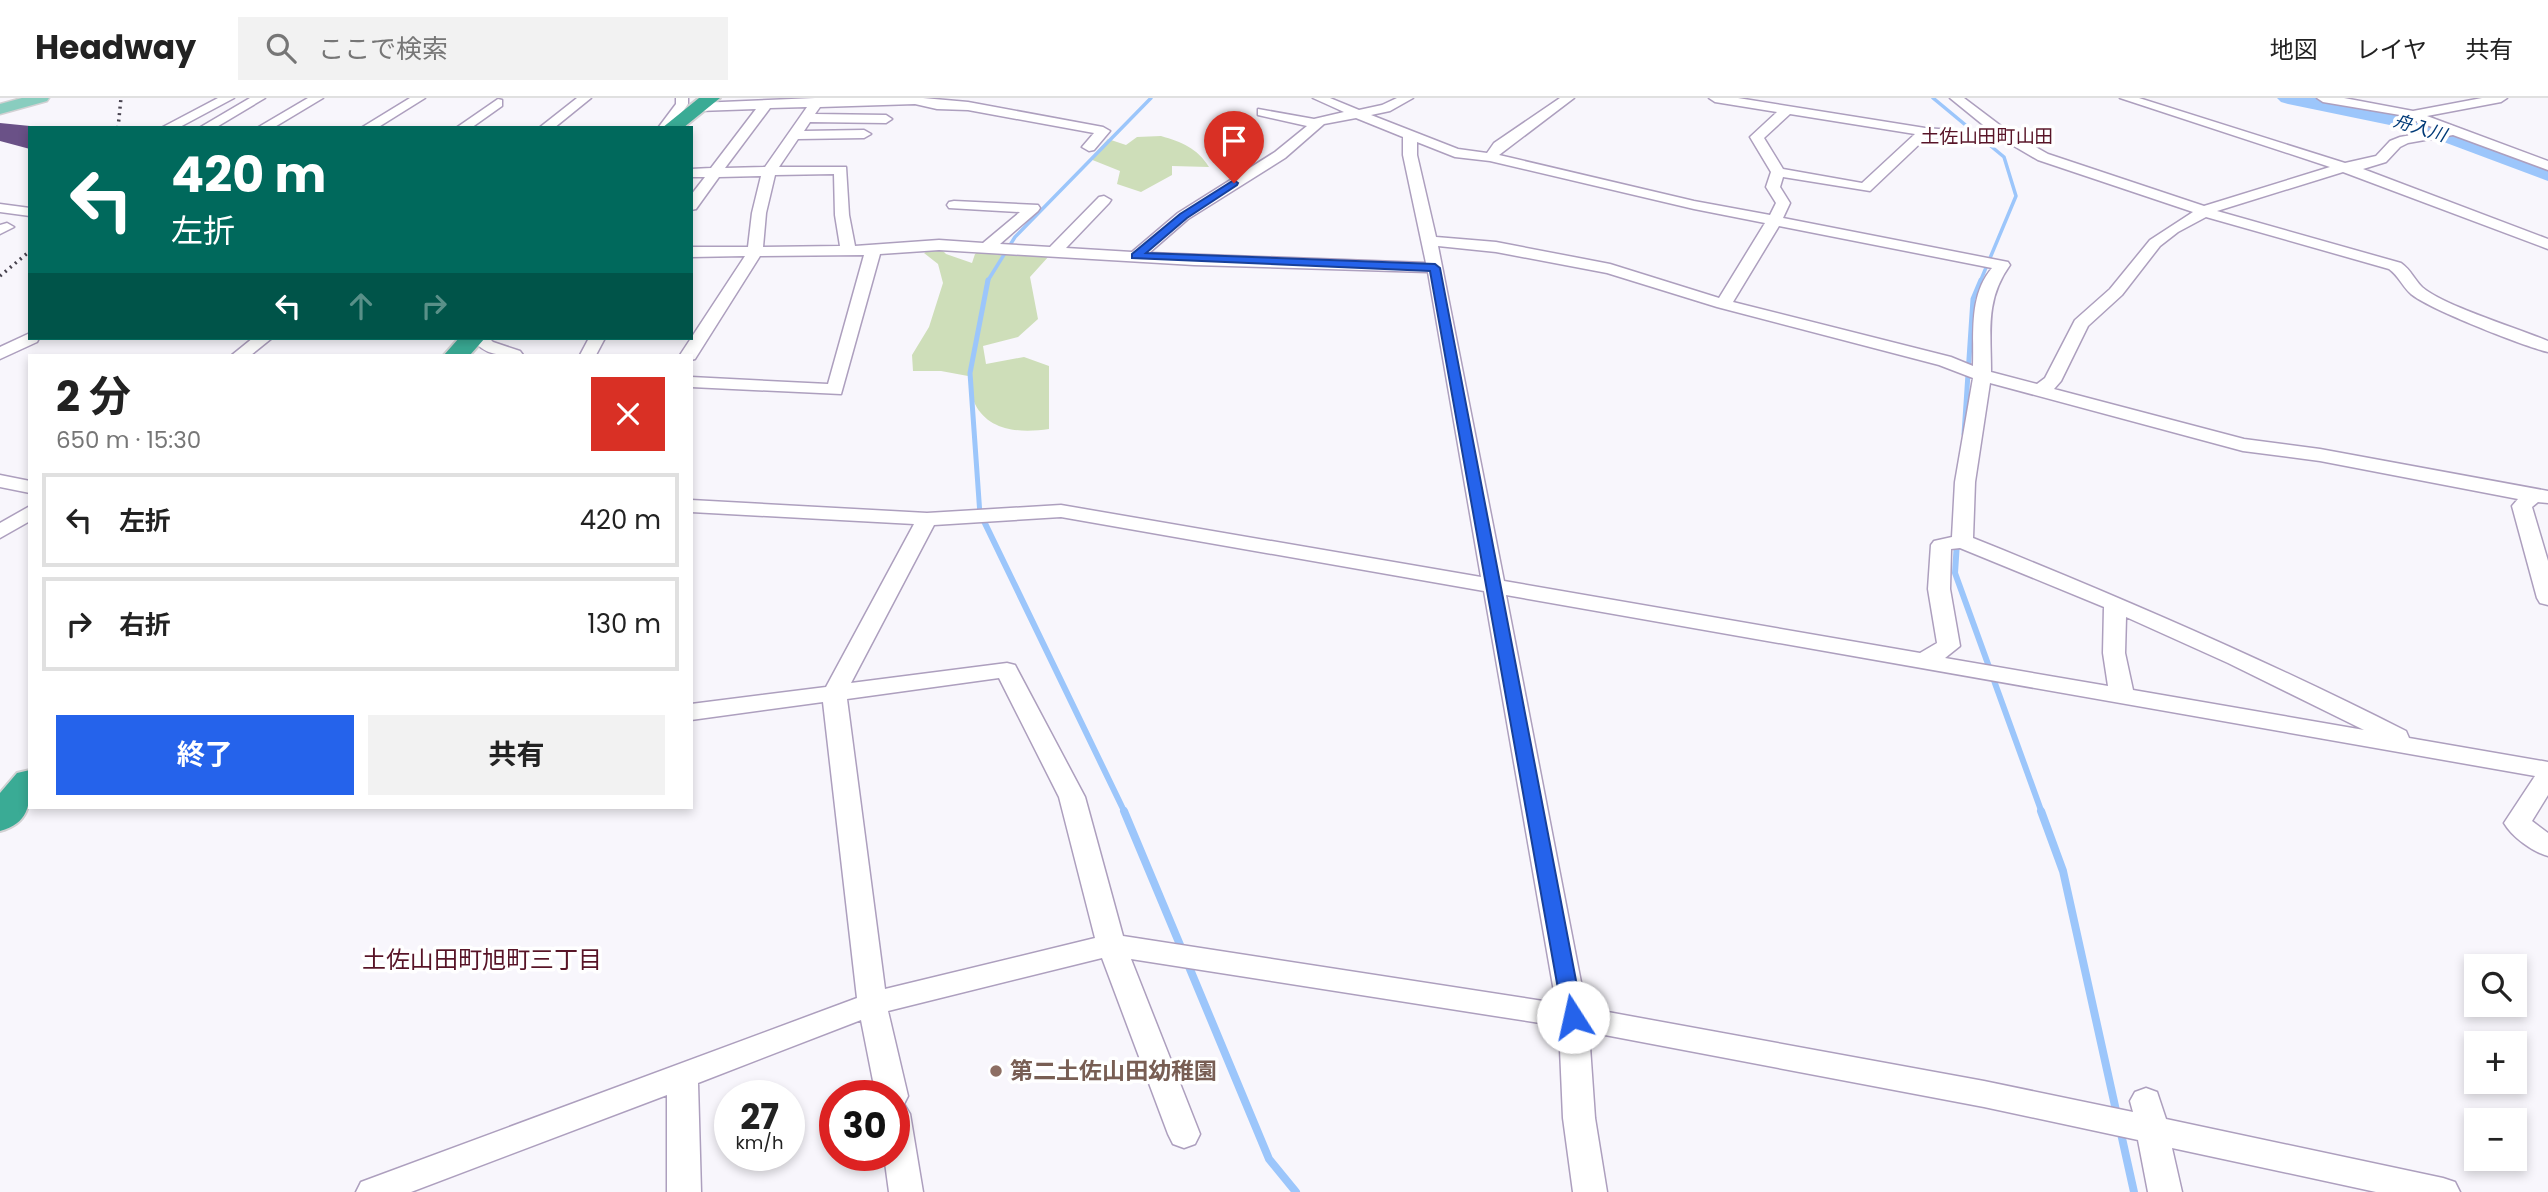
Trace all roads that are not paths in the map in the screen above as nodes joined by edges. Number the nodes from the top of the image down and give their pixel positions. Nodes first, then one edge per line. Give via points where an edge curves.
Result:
1 (41, 98) edge
2 (228, 98) edge
3 (258, 98) edge
4 (317, 98) edge
5 (419, 98) edge
6 (585, 98) edge
7 (1319, 98) edge
8 (1407, 98) edge
9 (1568, 98) edge
10 (1715, 98) edge
11 (1956, 98) edge
12 (2126, 98) edge
13 (2323, 98) edge
14 (2493, 99) edge
15 (697, 101) edge
16 (818, 101) junction
17 (498, 103) dead end
18 (766, 105) junction
19 (0, 109) edge
20 (1788, 109) junction
21 (1262, 112) dead end
22 (1361, 114) junction
23 (2414, 116) junction
24 (806, 118) junction
25 (886, 119) dead end
26 (1317, 124) junction
27 (171, 126) edge
28 (209, 126) edge
29 (267, 126) edge
30 (370, 126) edge
31 (465, 126) edge
32 (548, 126) edge
33 (666, 126) edge
34 (673, 126) edge
35 (1925, 132) junction
36 (2444, 133) junction
37 (864, 134) dead end
38 (794, 135) junction
39 (1410, 135) junction
40 (1997, 136) junction
41 (1089, 147) dead end
42 (1490, 157) junction
43 (2548, 166) edge
44 (2344, 167) junction
45 (715, 172) junction
46 (769, 172) junction
47 (1778, 172) junction
48 (693, 173) edge
49 (1104, 200) dead end
50 (693, 203) edge
51 (954, 205) dead end
52 (0, 208) edge
53 (2204, 211) junction
54 (28, 212) edge
55 (1776, 220) junction
56 (1428, 241) junction
57 (2548, 244) edge
58 (991, 247) junction
59 (848, 249) junction
60 (873, 250) junction
61 (755, 251) junction
62 (1055, 251) junction
63 (693, 252) edge
64 (1136, 256) junction
65 (1435, 268) junction
66 (1723, 304) junction
67 (28, 340) edge
68 (261, 340) edge
69 (471, 340) edge
70 (482, 340) edge
71 (2548, 347) edge
72 (0, 354) edge
73 (241, 354) edge
74 (457, 354) edge
75 (511, 354) edge
76 (690, 354) edge
77 (1982, 375) junction
78 (693, 382) edge
79 (2041, 390) junction
80 (0, 481) edge
81 (28, 487) edge
82 (2541, 496) edge
83 (693, 506) edge
84 (28, 513) edge
85 (927, 519) junction
86 (0, 532) edge
87 (1951, 543) junction
88 (1494, 585) junction
89 (2548, 598) edge
90 (2115, 603) junction
91 (1923, 661) junction
92 (834, 693) junction
93 (2122, 695) junction
94 (693, 712) edge
95 (2415, 746) junction
96 (2548, 772) edge
97 (21, 786) edge
98 (0, 818) edge
99 (2548, 848) edge
100 (1111, 945) junction
101 (872, 1004) junction
102 (1573, 1017) junction
103 (682, 1075) junction
104 (889, 1080) edge
105 (2148, 1114) junction
106 (1184, 1134) dead end
107 (903, 1171) edge
108 (380, 1190) edge
109 (684, 1192) edge
110 (906, 1192) edge
111 (1590, 1192) edge
112 (2165, 1192) edge
113 (2444, 1192) edge

1 - 19 main road
2 - 27 street
3 - 28 street
4 - 29 street
5 - 30 street
6 - 32 street
7 - 22 street
8 - 22 street
9 - 42 street
10 - 20 street
11 - 40 street
12 - 44 street
13 - 23 street
14 - 23 street
15 - 18 street
15 - 33 street via 682,104
15 - 34 highway
16 - 18 street
16 - 24 street
16 - 41 street via 915,100 1103,131
17 - 31 street
18 - 45 street
20 - 35 street
20 - 47 street via 1757,138
21 - 26 street
22 - 26 street
22 - 39 street
23 - 36 street
24 - 25 street
24 - 38 street
26 - 64 street via 1280,155 1183,216
35 - 40 street
35 - 47 street via 1865,188
36 - 43 street
36 - 44 street via 2405,140 2381,159
37 - 38 street
38 - 46 street
39 - 42 street via 1455,153
39 - 56 street
40 - 53 street via 2043,158
42 - 55 street
44 - 53 street
44 - 57 street
45 - 46 street
45 - 48 street
45 - 50 street
46 - 59 street via 841,170
46 - 61 street
47 - 55 street via 1773,187 1783,203
49 - 62 street
51 - 58 street via 1033,208
52 - 54 street
53 - 71 street via 2395,266 2416,290
53 - 79 street via 2155,243 2116,292 2081,324 2052,381
55 - 66 street
55 - 77 street via 2001,265 1990,280 1983,305
56 - 65 street
56 - 66 street via 1557,257
58 - 60 street
58 - 62 street
59 - 60 street
59 - 61 street
60 - 78 street via 835,390
61 - 63 street
61 - 76 street
62 - 64 street
64 - 65 street
65 - 88 street
66 - 77 street
67 - 72 street
68 - 73 street
69 - 74 highway
70 - 75 street
77 - 79 street
77 - 87 street
79 - 82 street via 2243,445 2288,449
80 - 81 street
82 - 89 street via 2522,506
83 - 85 street
84 - 86 street
85 - 88 street via 1061,511
85 - 92 street
87 - 90 street
87 - 91 street via 1939,589 1949,646
88 - 91 street
88 - 102 street
90 - 93 street via 2114,653
90 - 95 street via 2315,694
91 - 93 street
92 - 94 street
92 - 100 street via 1007,670 1072,797
92 - 101 street
93 - 95 street
95 - 96 street
96 - 99 street via 2517,822
97 - 98 highway
100 - 101 street
100 - 102 street
100 - 106 street
101 - 103 street
101 - 104 street
102 - 105 street via 2082,1114
102 - 111 street via 1579,1118
103 - 108 street
103 - 109 street
105 - 112 street
105 - 113 street
107 - 110 street

